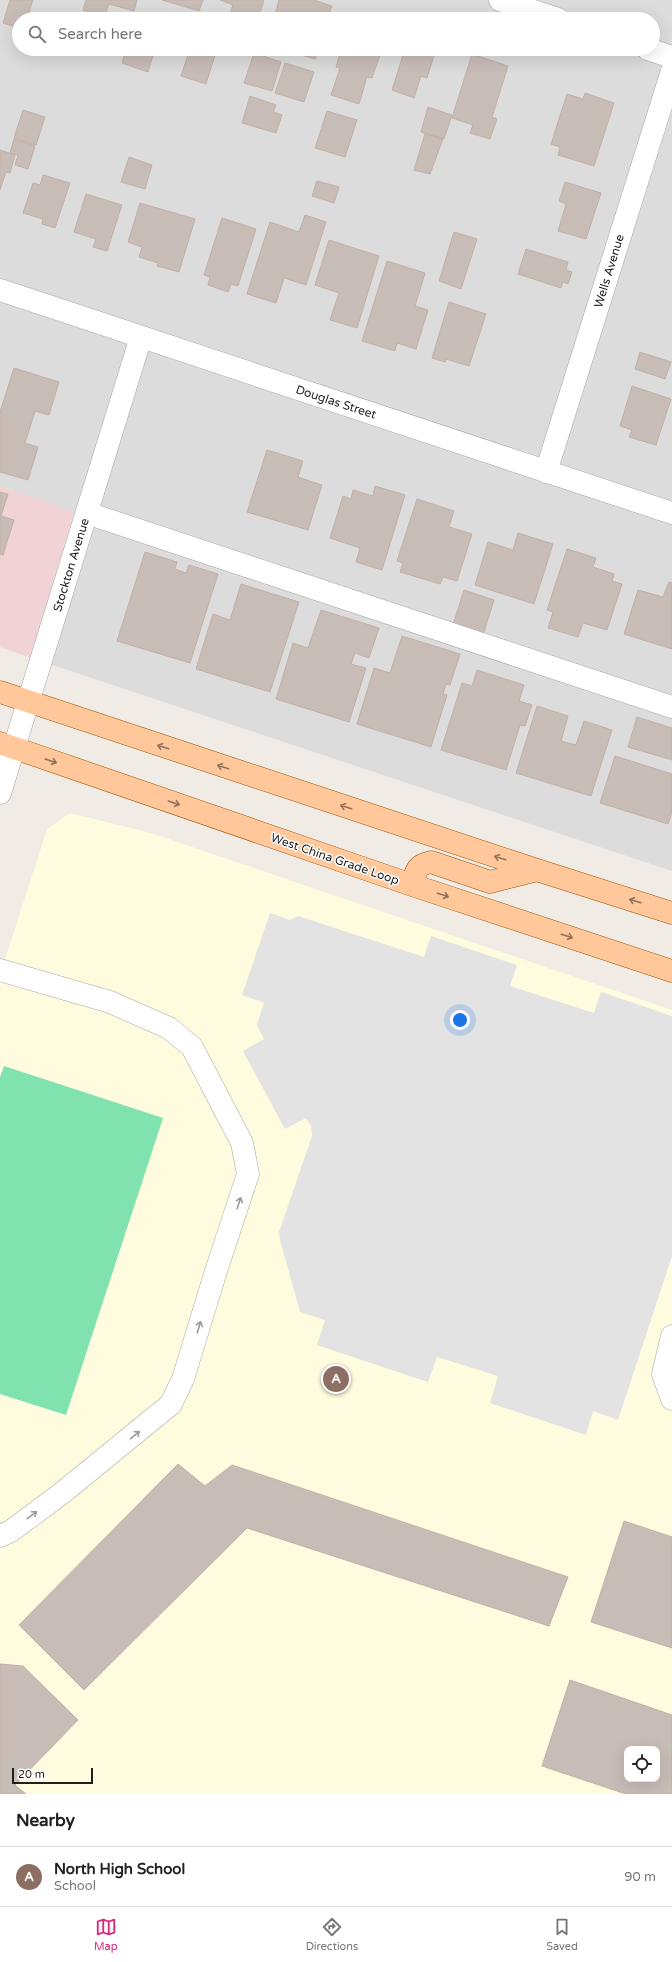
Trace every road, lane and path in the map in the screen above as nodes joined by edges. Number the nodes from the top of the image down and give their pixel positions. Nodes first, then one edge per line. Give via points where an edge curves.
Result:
1 (500, 0) edge
2 (537, 12) edge
3 (660, 53) edge
4 (672, 57) edge
5 (672, 71) edge
6 (0, 290) edge
7 (142, 337) junction
8 (546, 472) junction
9 (87, 513) junction
10 (672, 513) edge
11 (0, 692) edge
12 (29, 703) junction
13 (672, 707) edge
14 (7, 746) edge
15 (0, 793) edge
16 (537, 870) junction
17 (412, 885) junction
18 (672, 913) edge
19 (0, 970) edge
20 (672, 971) edge
21 (672, 1336) edge
22 (672, 1399) edge
23 (0, 1536) edge

1 - 2 street
3 - 4 street
5 - 8 street, Wells Avenue
6 - 7 street, Douglas Street
7 - 8 street, Douglas Street
7 - 9 street, Stockton Avenue
8 - 10 street, Douglas Street
9 - 12 street, Stockton Avenue
9 - 13 street
11 - 12 main road
12 - 14 street, Stockton Avenue
16 -> 12 main road
14 - 15 street, Stockton Avenue
14 -> 17 main road, West China Grade Loop
16 - 17 main road via 490,882 431,862 422,864 417,869
18 -> 16 main road
17 -> 20 main road, West China Grade Loop
23 -> 19 street via 11,1531 62,1492 171,1404 183,1379 248,1174 242,1143 192,1047 169,1028 110,1002
21 - 22 street via 664,1374

